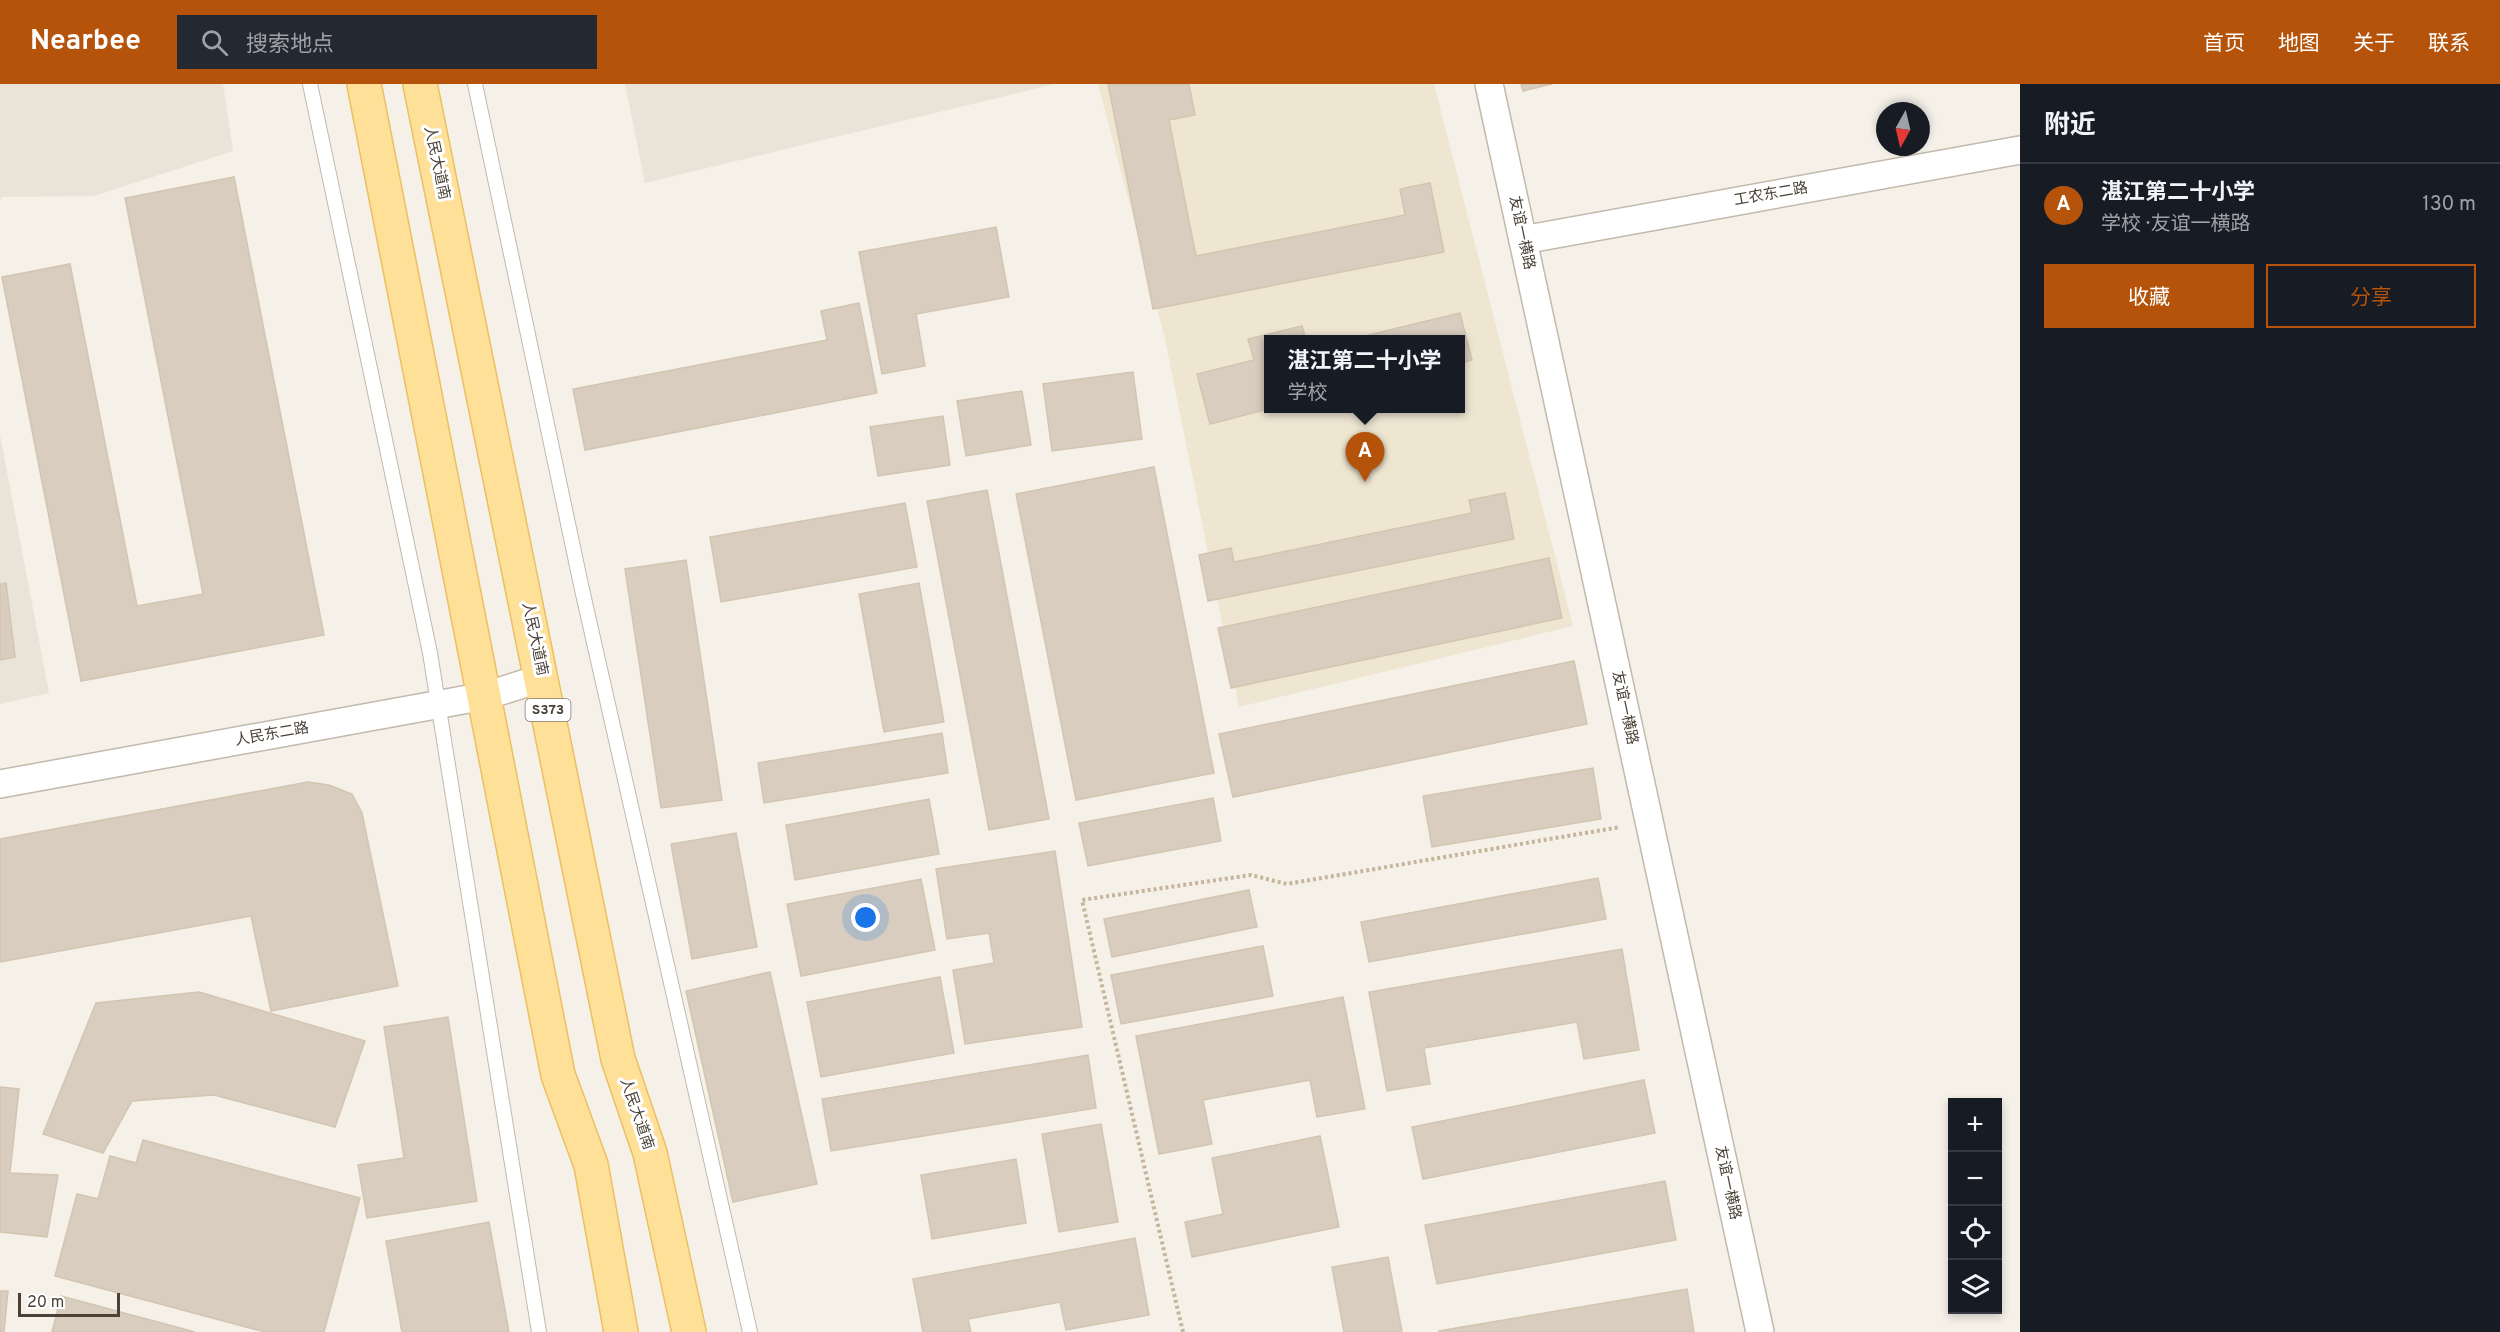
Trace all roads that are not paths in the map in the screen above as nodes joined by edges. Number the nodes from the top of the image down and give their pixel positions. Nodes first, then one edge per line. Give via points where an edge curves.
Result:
1 (310, 84) edge
2 (364, 84) edge
3 (420, 84) edge
4 (475, 84) edge
5 (1489, 84) edge
6 (2020, 150) edge
7 (1523, 240) junction
8 (542, 678) junction
9 (485, 696) junction
10 (0, 784) edge
11 (539, 1332) edge
12 (621, 1332) edge
13 (689, 1332) edge
14 (750, 1332) edge
15 (1760, 1332) edge

1 - 11 lane via 430,653
2 - 9 main road
3 - 8 main road, 人民大道南 / S373
4 - 14 lane via 584,597
5 - 7 street, 友谊一横路
6 - 7 street, 工农东二路
7 - 15 street, 友谊一横路
8 - 9 street, 人民东二路
8 - 13 main road, 人民大道南 / S373 via 618,1059 650,1153
9 - 10 street, 人民东二路
9 - 12 main road via 558,1075 591,1165

